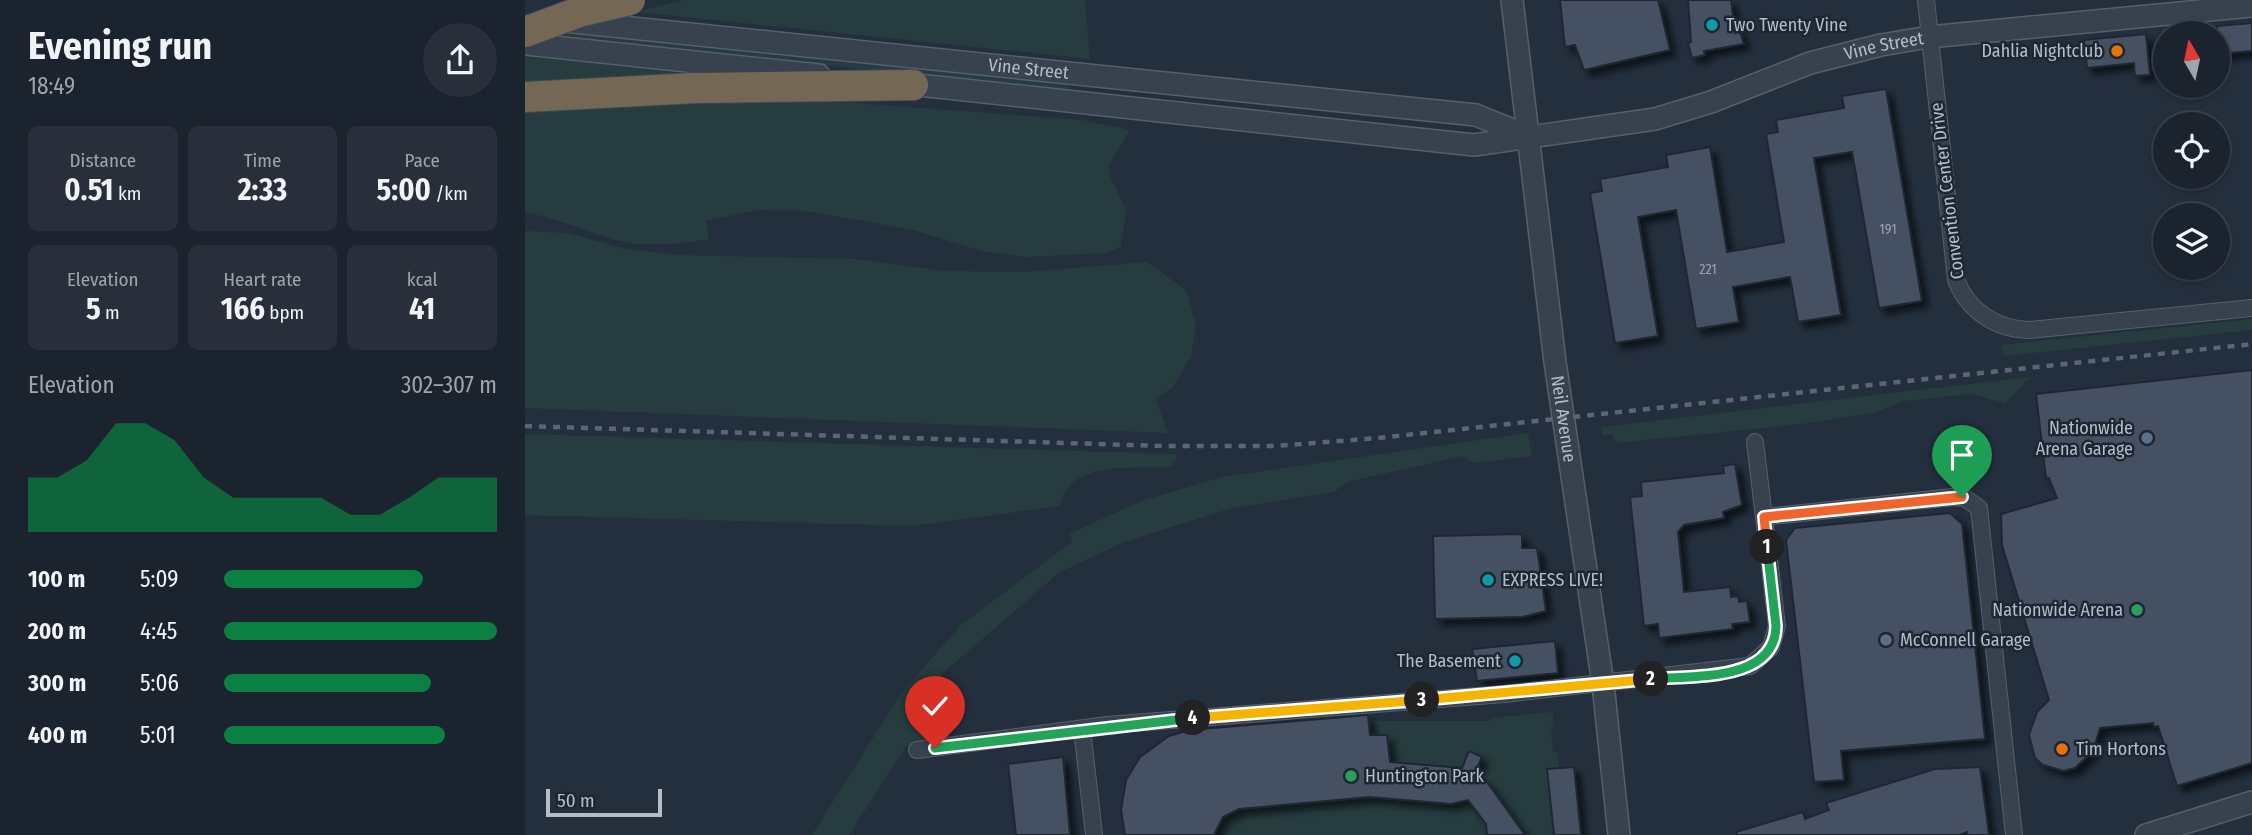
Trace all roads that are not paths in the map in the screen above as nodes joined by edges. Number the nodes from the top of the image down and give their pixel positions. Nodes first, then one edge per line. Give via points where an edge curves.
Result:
1 (630, 0) edge
2 (1512, 0) edge
3 (1926, 0) edge
4 (2189, 6) edge
5 (2252, 6) edge
6 (525, 17) edge
7 (525, 32) edge
8 (1929, 37) junction
9 (525, 44) edge
10 (913, 85) junction
11 (525, 97) edge
12 (1528, 137) junction
13 (2252, 308) edge
14 (1755, 442) dead end
15 (1764, 517) junction
16 (1603, 684) junction
17 (1082, 729) junction
18 (917, 750) dead end
19 (2252, 802) edge
20 (1094, 835) edge
21 (1619, 835) edge
22 (2014, 835) edge
23 (2146, 835) edge

1 - 7 highway, bridge
2 - 12 street, Neil Avenue
3 - 8 street, Convention Center Drive
4 - 5 street, Vine Street
4 - 8 street, Vine Street
6 - 12 street, Vine Street via 1476,115
8 - 12 street, Vine Street via 1810,63 1655,119
8 - 13 street, Convention Center Drive via 1956,280 1973,306 1995,323 2029,330
9 - 10 street, Vine Street
10 - 11 highway via 695,88
10 - 12 street, Vine Street via 1474,145
12 - 16 street, Neil Avenue via 1555,362
14 - 15 street
15 - 16 street via 1776,626 1766,655 1741,670
15 - 22 street via 1953,497 1965,498 1979,508
16 - 17 street
16 - 21 street, Neil Avenue
17 - 18 street
17 - 20 street
19 - 23 street

